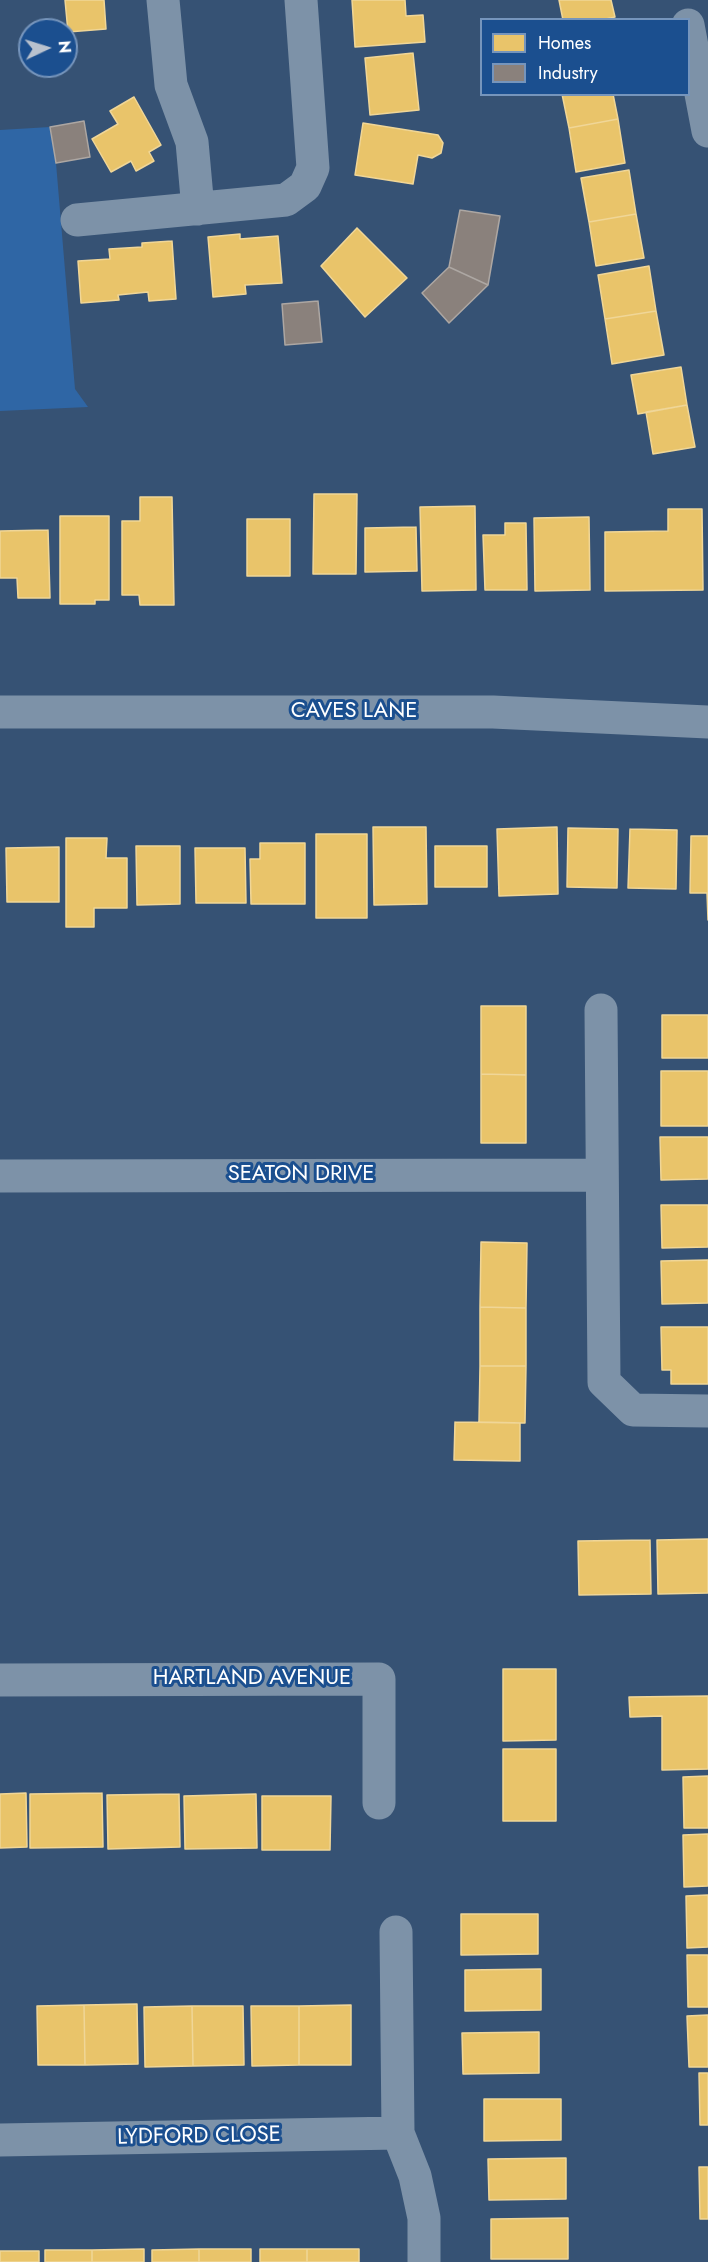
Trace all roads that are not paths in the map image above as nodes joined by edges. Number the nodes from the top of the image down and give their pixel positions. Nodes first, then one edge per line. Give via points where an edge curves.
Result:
1 (163, 0) edge
2 (301, 0) edge
3 (684, 0) edge
4 (687, 18) edge
5 (690, 36) edge
6 (708, 131) edge
7 (198, 209) junction
8 (77, 220) dead end
9 (0, 712) edge
10 (708, 722) edge
11 (601, 1010) dead end
12 (602, 1175) junction
13 (0, 1176) edge
14 (708, 1411) edge
15 (0, 1680) edge
16 (379, 1803) dead end
17 (396, 1932) dead end
18 (399, 2133) junction
19 (0, 2140) edge
20 (424, 2262) edge

1 - 7 street via 171,85 192,142
2 - 7 street via 313,168 305,186 286,200
3 - 4 street
5 - 6 street
7 - 8 street
9 - 10 street, CAVES LANE via 493,712
11 - 12 street
12 - 13 street, SEATON DRIVE
12 - 14 street via 604,1382 633,1410
15 - 16 street, HARTLAND AVENUE via 379,1679
17 - 18 street
18 - 19 street, LYDFORD CLOSE
18 - 20 street via 422,2208

